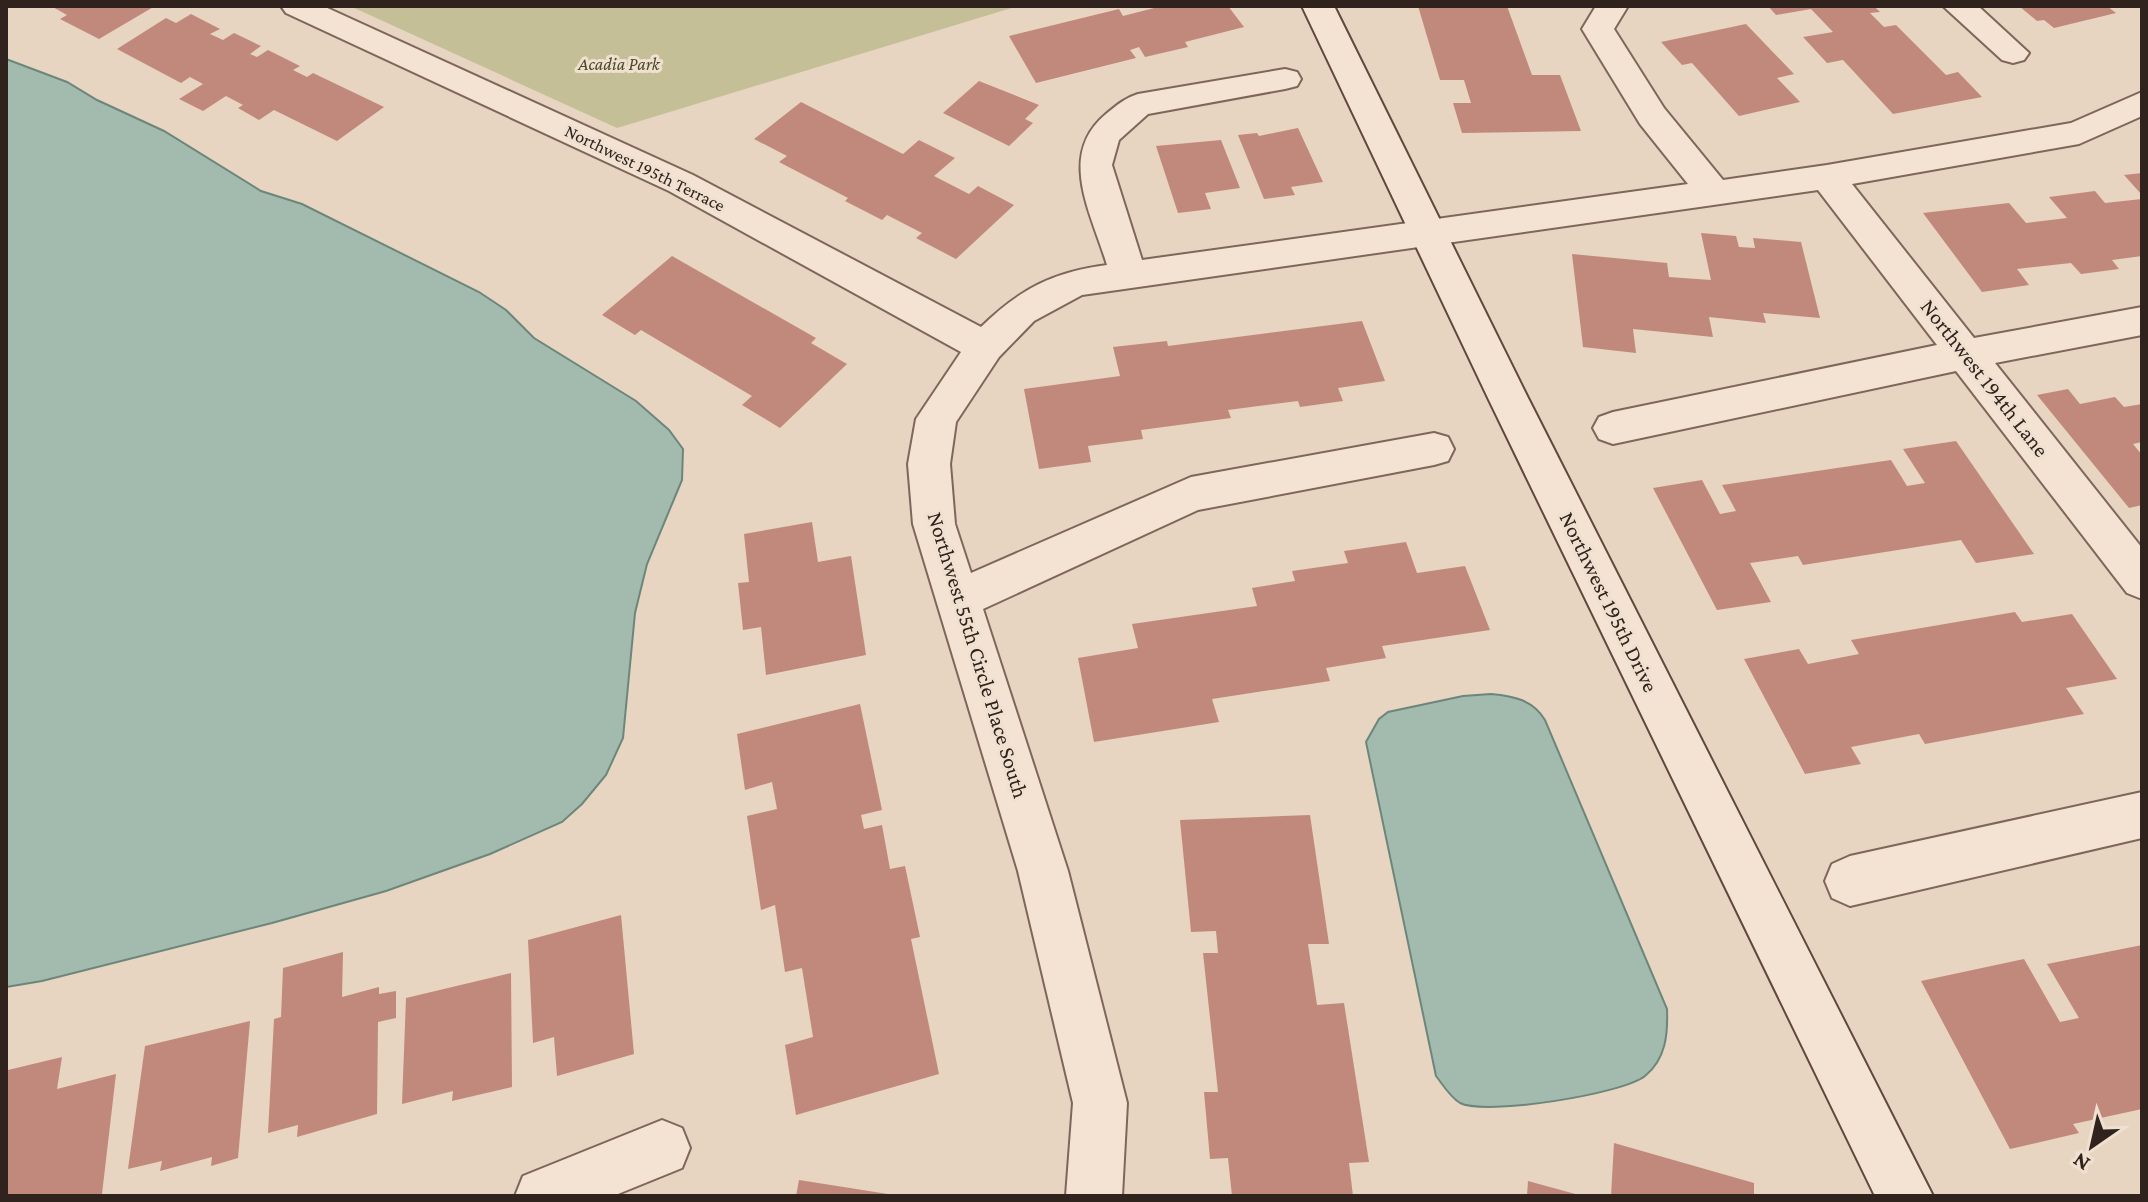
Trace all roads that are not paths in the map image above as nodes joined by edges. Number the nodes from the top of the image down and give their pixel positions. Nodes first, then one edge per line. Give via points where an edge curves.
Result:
1 (297, 6) edge
2 (1318, 6) edge
3 (1612, 6) edge
4 (1959, 6) edge
5 (2013, 53) dead end
6 (1285, 79) dead end
7 (2142, 103) edge
8 (1827, 177) junction
9 (1713, 191) junction
10 (1427, 233) junction
11 (1128, 275) junction
12 (2142, 321) edge
13 (985, 347) junction
14 (1965, 354) junction
15 (1613, 428) dead end
16 (1434, 449) dead end
17 (2142, 580) edge
18 (959, 599) junction
19 (2142, 815) edge
20 (1850, 881) dead end
21 (662, 1148) dead end
22 (543, 1196) edge
23 (1094, 1196) edge
24 (1905, 1196) edge

1 - 13 street, Northwest 195th Terrace via 681,183
2 - 10 street, Northwest 195th Drive
3 - 9 street via 1598,29 1652,116
4 - 5 street
6 - 11 street via 1138,105 1103,135 1095,165
7 - 8 street, Northwest 55th Circle Place South via 2079,133
8 - 9 street, Northwest 55th Circle Place South
8 - 14 street, Northwest 194th Lane
9 - 10 street, Northwest 55th Circle Place South
10 - 11 street, Northwest 55th Circle Place South
10 - 24 street, Northwest 195th Drive
11 - 13 street, Northwest 55th Circle Place South via 1074,283 1021,311
12 - 14 street
13 - 18 street, Northwest 55th Circle Place South via 936,419 929,464 934,524
14 - 15 street
14 - 17 street, Northwest 194th Lane
16 - 18 street via 1191,494
18 - 23 street, Northwest 55th Circle Place South via 1043,871 1100,1103
19 - 20 street
21 - 22 street

